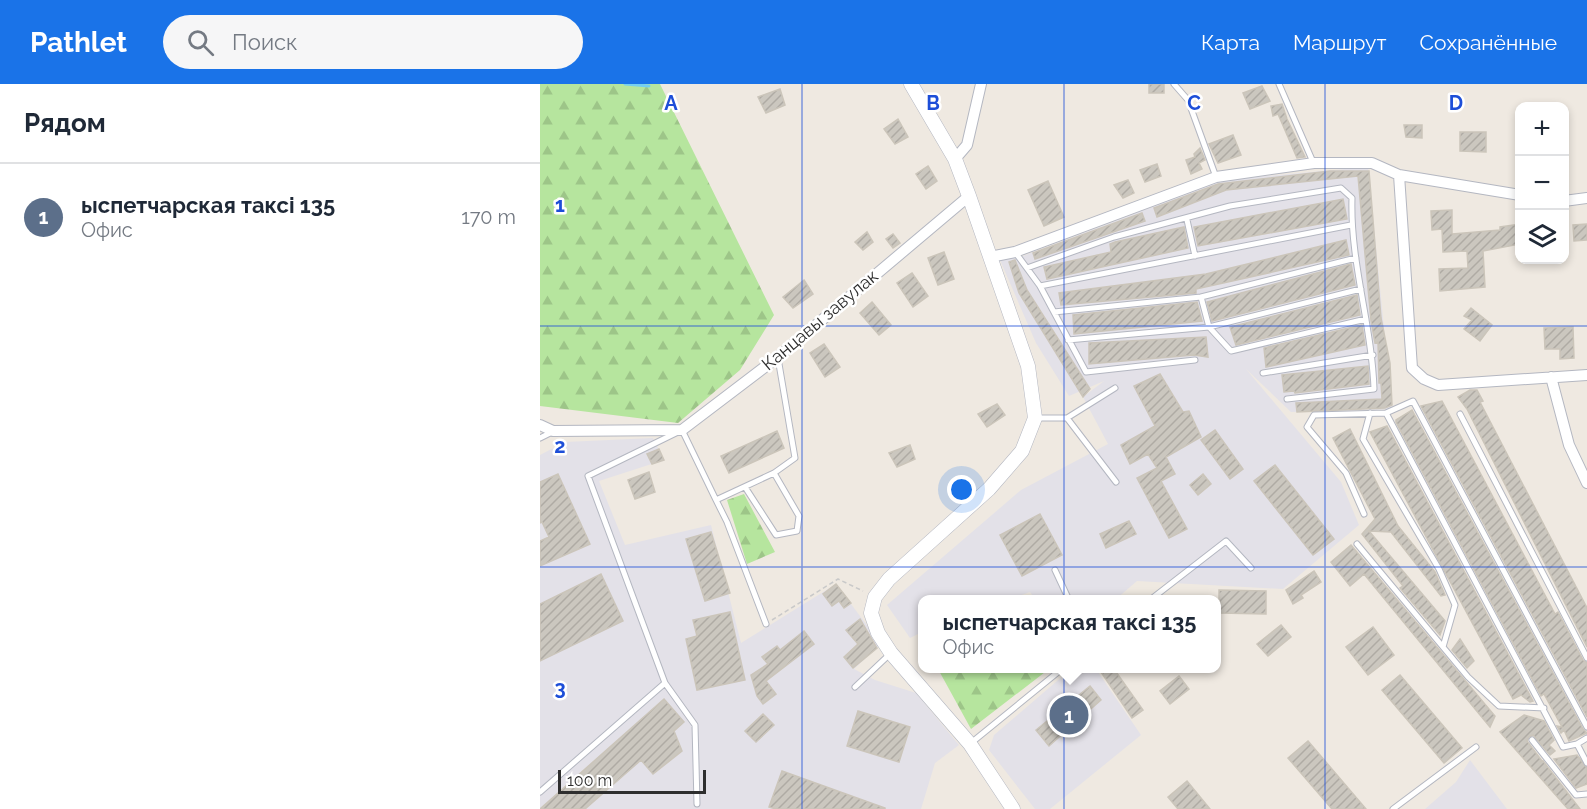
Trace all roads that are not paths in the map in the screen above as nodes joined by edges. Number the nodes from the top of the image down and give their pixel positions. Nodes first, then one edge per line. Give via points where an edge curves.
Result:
1 (911, 84) edge
2 (981, 84) edge
3 (1174, 84) edge
4 (1279, 84) edge
5 (955, 159) junction
6 (1314, 163) junction
7 (1399, 175) junction
8 (1216, 177) junction
9 (1515, 194) edge
10 (969, 196) junction
11 (1587, 198) edge
12 (1569, 200) edge
13 (1187, 220) junction
14 (1351, 225) junction
15 (1015, 252) junction
16 (1195, 256) junction
17 (990, 257) junction
18 (1356, 258) junction
19 (1027, 268) junction
20 (1040, 286) junction
21 (1360, 289) junction
22 (1201, 297) junction
23 (1054, 312) junction
24 (1366, 319) junction
25 (1209, 327) junction
26 (1068, 340) junction
27 (1373, 355) junction
28 (778, 357) junction
29 (1195, 360) dead end
30 (1263, 373) dead end
31 (1587, 375) edge
32 (1551, 376) junction
33 (1114, 388) dead end
34 (1287, 399) dead end
35 (1370, 413) junction
36 (1386, 413) junction
37 (1460, 414) dead end
38 (1035, 418) junction
39 (1066, 418) junction
40 (540, 425) edge
41 (682, 430) junction
42 (553, 431) junction
43 (540, 438) edge
44 (774, 473) junction
45 (1116, 482) dead end
46 (1587, 483) edge
47 (746, 487) junction
48 (716, 500) junction
49 (1364, 514) dead end
50 (1357, 544) dead end
51 (1251, 568) dead end
52 (1055, 570) dead end
53 (1067, 595) edge
54 (1156, 595) edge
55 (766, 624) road end
56 (1443, 647) junction
57 (891, 653) junction
58 (1587, 658) edge
59 (1057, 673) edge
60 (665, 682) junction
61 (855, 687) dead end
62 (1544, 708) junction
63 (1587, 727) edge
64 (1587, 738) edge
65 (1532, 740) dead end
66 (970, 744) junction
67 (1577, 744) junction
68 (1476, 747) dead end
69 (1587, 763) edge
70 (540, 792) edge
71 (1587, 794) edge
72 (697, 804) dead end
73 (1013, 809) edge
74 (1393, 809) edge

1 - 5 street
2 - 5 street via 967,145
3 - 8 lane via 1188,100
4 - 6 lane
5 - 10 street
6 - 7 street via 1372,163
6 - 8 street
7 - 9 street
7 - 32 street via 1412,368 1438,385
8 - 15 street
10 - 17 street
10 - 28 street, Канцавы завулак
11 - 12 street
13 - 14 lane via 1230,206 1341,188 1352,198
13 - 16 lane
13 - 19 lane via 1114,237
14 - 16 lane
14 - 18 lane
15 - 17 street
15 - 19 lane
16 - 20 lane
17 - 38 street via 1028,366
18 - 21 lane
18 - 22 lane
19 - 20 lane
20 - 23 lane
21 - 24 lane
21 - 25 lane
22 - 23 lane
22 - 25 lane
23 - 26 lane
24 - 25 lane via 1231,351
24 - 27 lane
25 - 26 lane
26 - 29 lane via 1086,372
27 - 30 lane
27 - 34 lane via 1374,389
28 - 41 street, Канцавы завулак
28 - 44 lane via 795,458
31 - 32 street
32 - 46 street via 1569,446
33 - 39 lane
35 - 36 lane
35 - 49 lane via 1314,415 1307,427 1346,473
35 - 56 lane via 1363,439 1439,569 1455,604
36 - 62 lane
36 - 63 lane via 1413,401
37 - 58 lane
38 - 39 lane
38 - 57 street via 1022,451 1009,466 889,579 875,597 871,613
39 - 45 lane
40 - 42 street
41 - 42 street
41 - 48 lane
41 - 60 lane via 588,476
42 - 43 lane
44 - 47 lane
44 - 47 lane via 799,516 797,531 776,535
47 - 48 lane
48 - 55 lane
50 - 56 lane
51 - 54 lane via 1226,541
52 - 53 lane
56 - 62 lane via 1500,706
57 - 61 lane
57 - 66 street
59 - 66 lane
60 - 70 lane
60 - 72 lane via 695,725
62 - 67 lane via 1563,747
64 - 67 lane
65 - 71 lane via 1576,795
66 - 73 street
67 - 69 lane
68 - 74 lane

